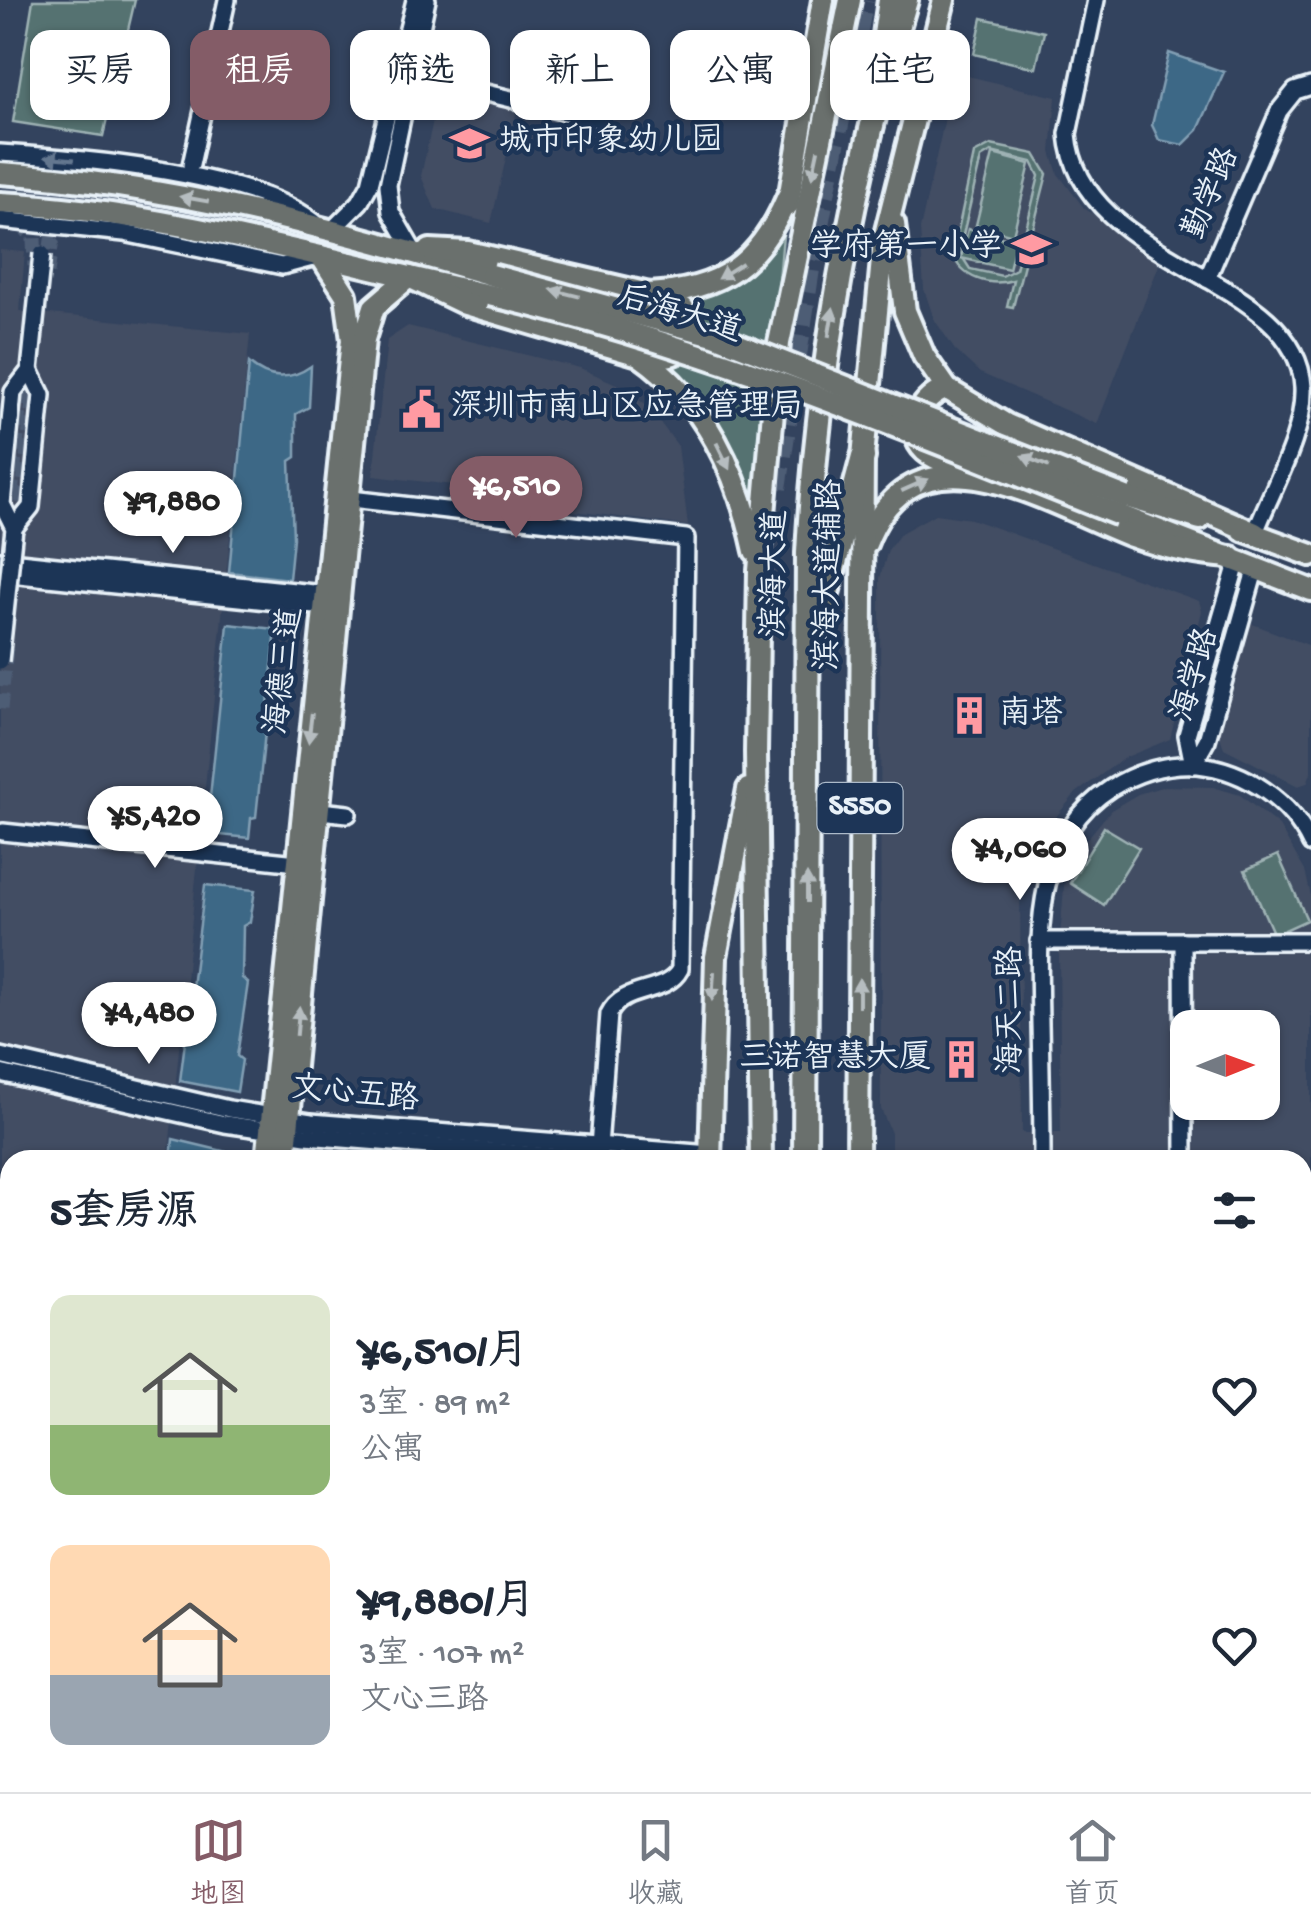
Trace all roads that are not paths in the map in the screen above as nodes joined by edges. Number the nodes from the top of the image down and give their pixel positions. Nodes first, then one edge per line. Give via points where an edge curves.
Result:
1 (228, 0) edge
2 (415, 0) edge
3 (427, 0) edge
4 (823, 0) edge
5 (850, 0) edge
6 (888, 0) edge
7 (906, 0) edge
8 (944, 0) edge
9 (1096, 0) edge
10 (411, 30) edge
11 (418, 30) edge
12 (884, 30) edge
13 (897, 30) edge
14 (1311, 86) edge
15 (390, 120) edge
16 (397, 120) edge
17 (872, 120) edge
18 (0, 153) edge
19 (191, 165) dead end
20 (0, 173) edge
21 (896, 182) junction
22 (788, 196) junction
23 (0, 203) edge
24 (0, 220) edge
25 (326, 229) junction
26 (413, 250) junction
27 (42, 254) tunnel mouth
28 (320, 256) junction
29 (409, 277) junction
30 (1207, 279) junction
31 (490, 285) junction
32 (648, 294) junction
33 (779, 343) junction
34 (640, 356) junction
35 (30, 370) junction
36 (947, 389) junction
37 (863, 457) junction
38 (986, 478) junction
39 (351, 500) junction
40 (1123, 506) junction
41 (14, 528) junction
42 (1255, 533) junction
43 (1311, 555) edge
44 (0, 560) edge
45 (860, 560) junction
46 (1242, 562) junction
47 (0, 572) edge
48 (759, 572) junction
49 (1311, 590) edge
50 (333, 602) junction
51 (0, 661) edge
52 (808, 663) junction
53 (756, 752) junction
54 (1192, 765) junction
55 (1311, 808) edge
56 (320, 811) junction
57 (348, 814) dead end
58 (1300, 822) junction
59 (3, 832) dead end
60 (1311, 844) edge
61 (303, 864) junction
62 (1039, 941) junction
63 (1183, 941) junction
64 (1311, 941) edge
65 (0, 1056) edge
66 (0, 1072) edge
67 (280, 1124) junction
68 (271, 1150) edge
69 (284, 1150) edge
70 (467, 1150) edge
71 (548, 1150) edge
72 (600, 1150) edge
73 (710, 1150) edge
74 (762, 1150) edge
75 (806, 1150) edge
76 (858, 1150) edge
77 (1042, 1150) edge
78 (1184, 1150) edge

1 - 19 street
2 - 10 street
3 - 11 street
4 - 22 main road
5 -> 33 main road, 滨海大道
6 - 12 main road, S550
7 - 13 highway, 滨海大道 / S550
8 - 21 main road, 滨海大道辅路 / S550
9 - 30 street via 1070,111 1075,171 1105,212
14 - 30 street, 勤学路 via 1295,91 1279,111
15 - 25 street via 360,202
16 - 26 street via 390,212
52 -> 17 highway, 滨海大道 / S550 via 820,392
25 -> 18 street via 300,209 202,180
25 -> 20 main road, 后海大道 via 159,193
21 - 36 main road via 894,226 905,311
21 - 37 main road, 滨海大道辅路 / S550 via 884,239
22 -> 32 main road via 763,245 745,262 697,288
22 - 33 main road
23 - 28 main road, 后海大道 via 130,217
24 - 28 street via 124,232 282,266
25 - 26 main road, 后海大道
26 - 31 main road, 后海大道
32 -> 26 main road via 468,252
27 - 35 street, bridge
28 - 29 main road, 后海大道
28 - 50 main road, 海德三道 via 346,296 352,330
29 - 31 main road, 后海大道
29 - 34 main road via 465,304
29 - 39 main road, 海德三道 via 385,294 367,323
30 - 42 street, 勤学路 via 1274,328 1290,346 1303,387 1295,428
31 - 40 main road, 后海大道, bridge via 714,356
32 - 34 main road via 684,308 690,332 673,356
33 - 48 main road, 滨海大道
34 -> 48 main road via 682,388 709,428 735,482
35 - 41 street, bridge via 13,392 2,504
35 - 41 street, bridge via 42,396 39,428 31,507
36 - 38 main road via 920,410 918,442 935,457
36 - 42 main road via 1007,425
37 - 45 main road, 滨海大道辅路 / S550
37 - 52 highway
45 -> 38 main road via 879,513 906,486 939,476
38 - 46 main road via 1157,545
39 - 50 main road, 海德三道
39 - 72 street via 686,538 680,968 671,980 618,1000 609,1014
40 - 42 main road, 后海大道
40 - 46 main road, 后海大道
41 - 51 street, bridge
42 - 43 main road, 后海大道
44 - 50 street
76 -> 45 main road, 滨海大道辅路 / S550
46 - 49 main road, 后海大道
46 - 54 street, 海学路 via 1187,735
47 - 50 street
48 - 53 main road, 滨海大道
50 - 56 main road, 海德三道
50 -> 61 main road, 海德三道
75 -> 52 highway, 滨海大道 / S550
53 -> 73 main road via 716,956
53 - 74 main road, 滨海大道
54 - 58 street via 1257,786
54 - 62 street, 海天二路 via 1138,774 1079,817 1050,872
55 - 58 street
56 - 57 street
56 - 61 main road, 海德三道
58 - 60 street
59 - 61 street
61 - 67 main road, 海德三道
62 - 63 street
62 - 77 street, 海天二路
63 - 64 street
63 - 78 street
65 - 67 street, 文心五路
66 - 67 street, 文心五路
67 - 68 main road, 海德三道
67 - 69 main road, 海德三道
67 - 70 street, 文心五路
67 - 71 street, 文心五路

